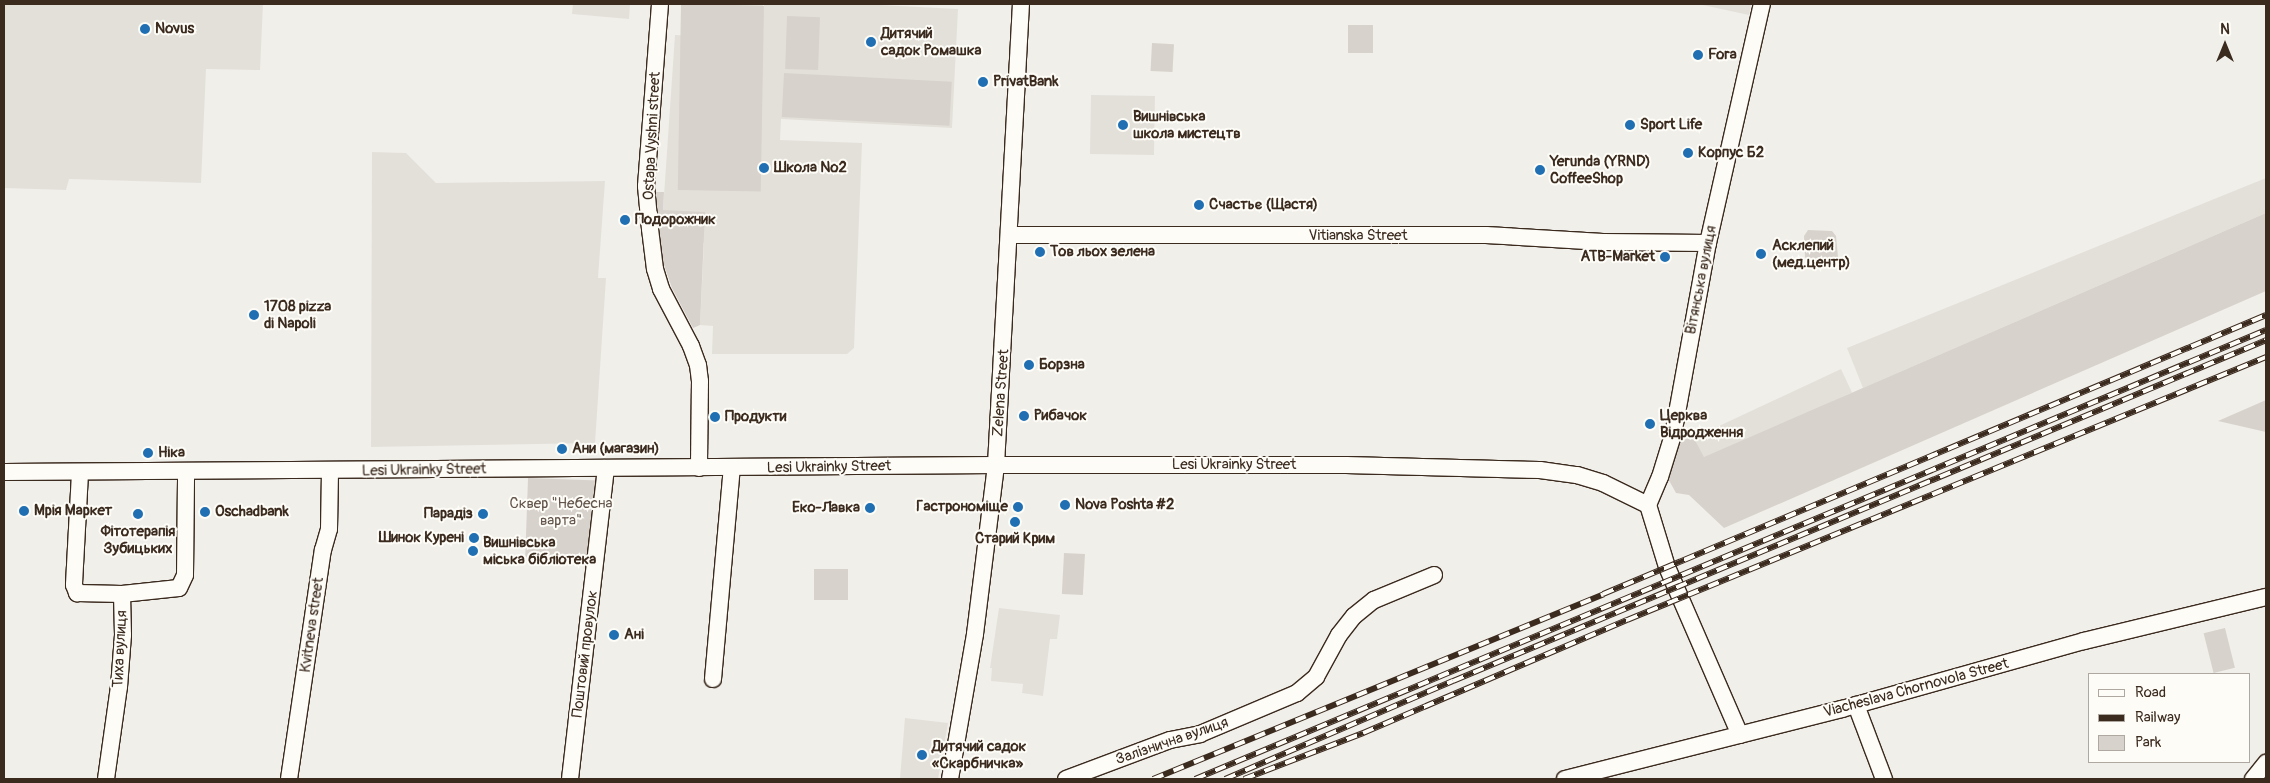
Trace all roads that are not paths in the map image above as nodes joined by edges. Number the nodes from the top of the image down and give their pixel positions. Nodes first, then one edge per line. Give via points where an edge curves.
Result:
1 (660, 4) edge
2 (1021, 4) edge
3 (1762, 4) edge
4 (1009, 235) junction
5 (1708, 243) junction
6 (996, 465) junction
7 (606, 468) junction
8 (699, 468) junction
9 (732, 468) junction
10 (330, 471) junction
11 (4, 472) edge
12 (186, 472) junction
13 (80, 473) junction
14 (1648, 505) junction
15 (1434, 576) dead end
16 (122, 594) junction
17 (2266, 597) edge
18 (713, 679) dead end
19 (1856, 705) junction
20 (1740, 735) junction
21 (2266, 763) edge
22 (106, 779) edge
23 (290, 779) edge
24 (570, 779) edge
25 (950, 779) edge
26 (1066, 779) edge
27 (1566, 779) edge
28 (1884, 779) edge
29 (2253, 779) edge

1 - 8 street, Ostapa Vyshni street via 646,186 655,269 661,289 698,365
2 - 4 street, Zelena Street
3 - 5 street, Вітянська вулиця
4 - 5 street, Vitianska Street via 1486,236
4 - 6 street, Zelena Street
5 - 14 street, Вітянська вулиця via 1673,435
6 - 9 street, Lesi Ukrainky Street
6 - 14 street, Lesi Ukrainky Street via 1315,465 1540,470 1577,475 1603,483
6 - 25 street, Zelena Street via 976,634
7 - 8 street, Lesi Ukrainky Street
7 - 10 street, Lesi Ukrainky Street
7 - 24 street, Поштовий провулок
8 - 9 street, Lesi Ukrainky Street
9 - 18 street
10 - 12 street, Lesi Ukrainky Street
10 - 23 street, Kvitneva street via 329,530 323,550
11 - 13 street, Lesi Ukrainky Street
12 - 13 street, Lesi Ukrainky Street
12 - 16 street via 185,576 179,588
13 - 16 street, Тиха вулиця via 74,585 77,593
14 - 20 street via 1662,554
15 - 26 street, Залізнична вулиця via 1374,600 1354,616 1338,635 1316,676 1297,693 1200,734 1170,740
16 - 22 street, Тиха вулиця via 120,679
17 - 19 street, Viacheslava Chornovola Street via 2084,641
19 - 20 street, Viacheslava Chornovola Street
19 - 28 street
20 - 27 street, Viacheslava Chornovola Street
21 - 29 street

